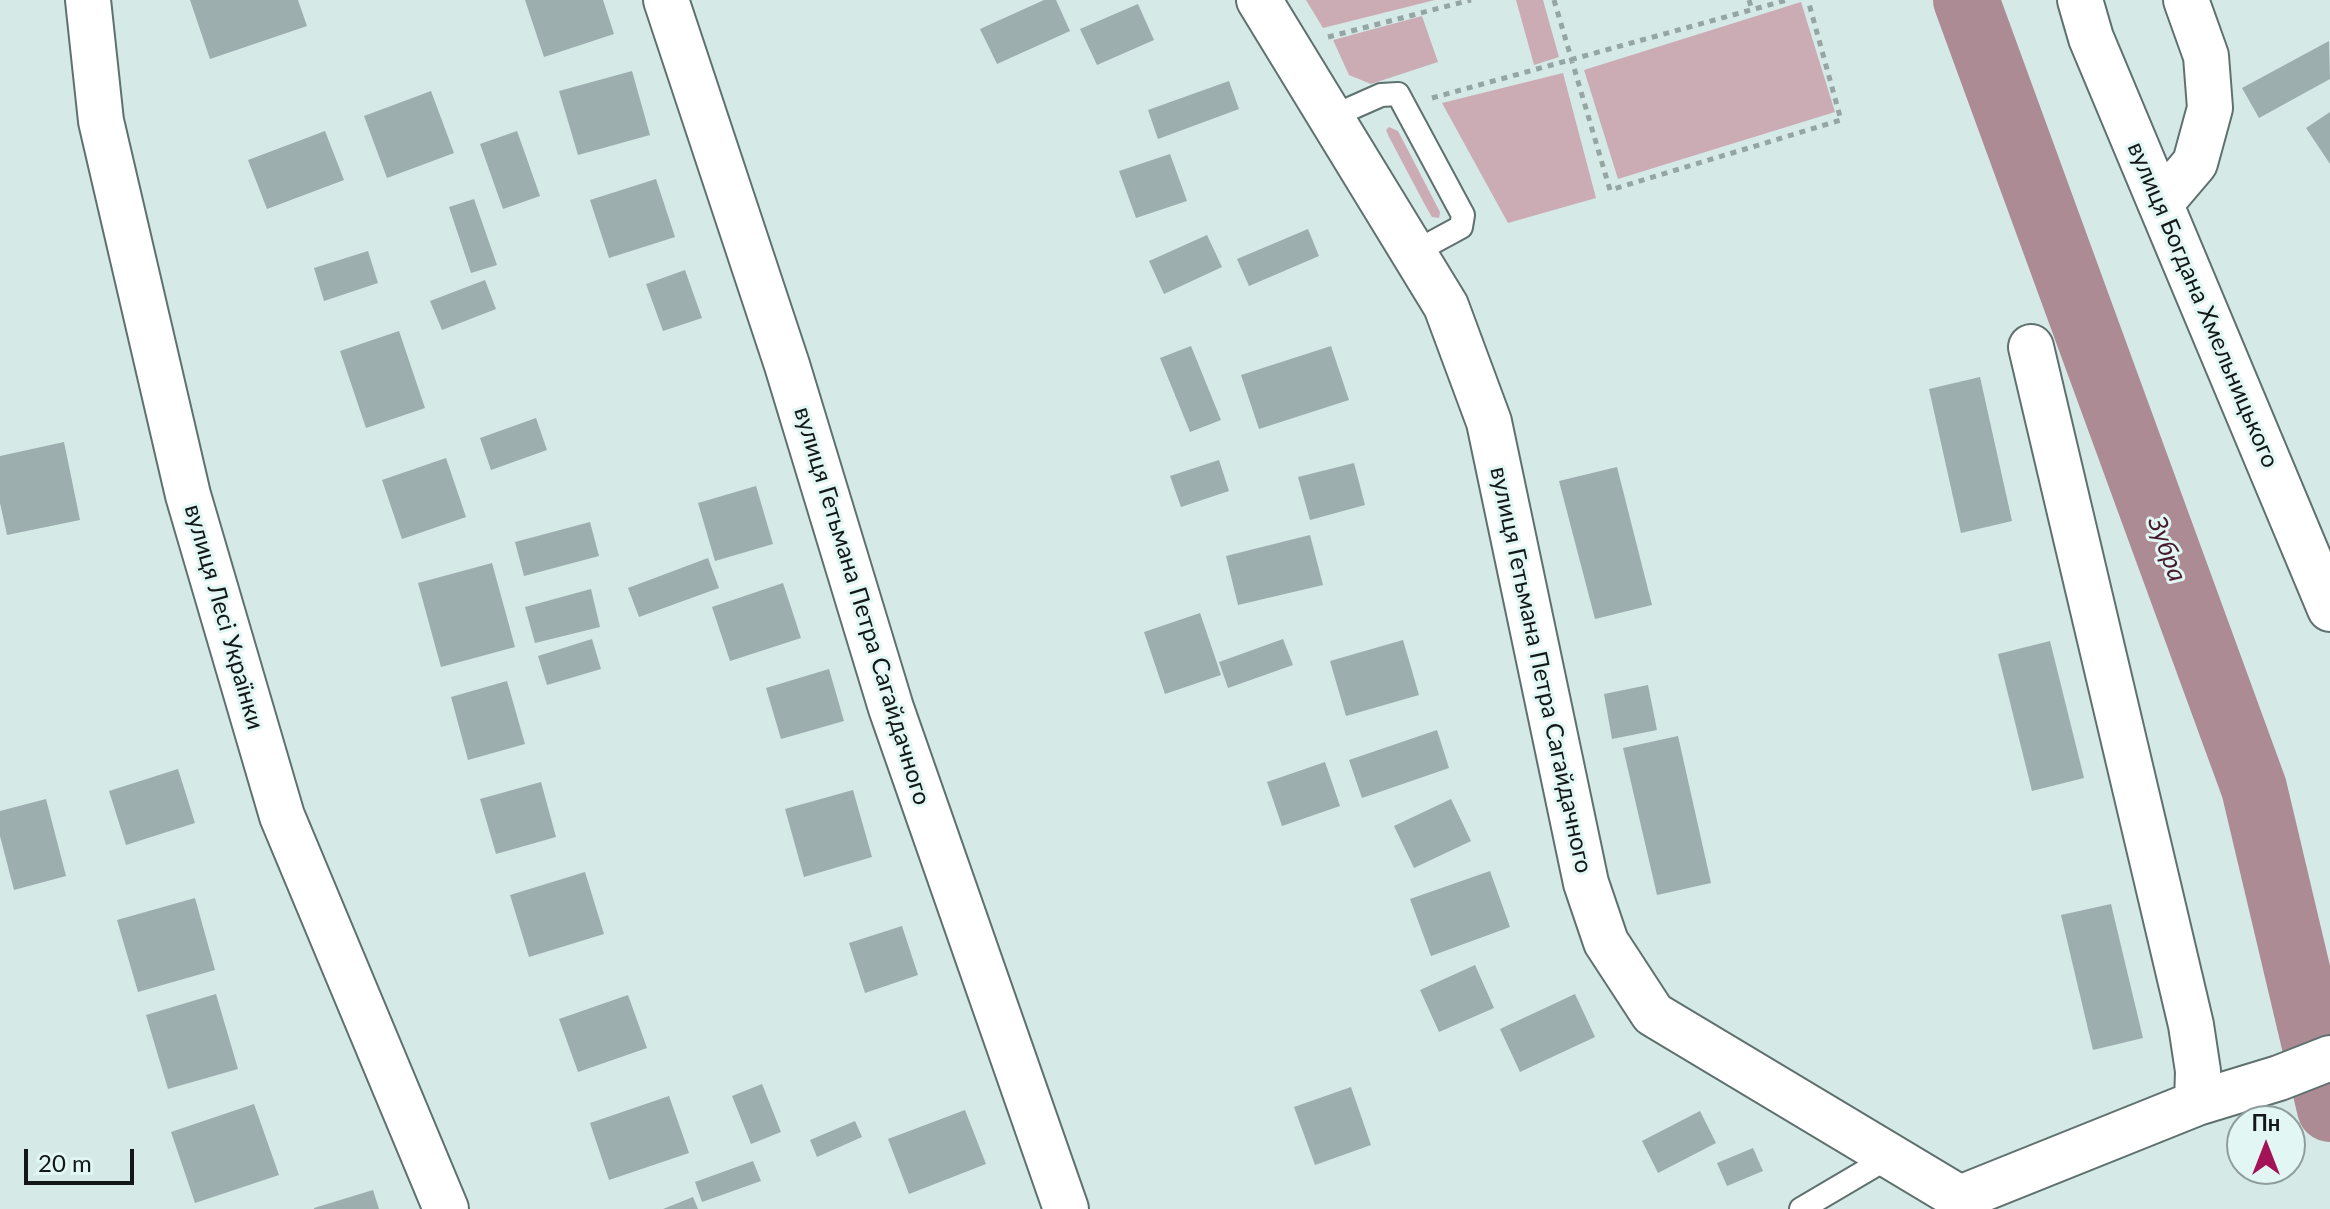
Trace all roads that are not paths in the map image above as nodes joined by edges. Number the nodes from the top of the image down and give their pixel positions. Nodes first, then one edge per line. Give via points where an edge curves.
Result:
1 (88, 0) edge
2 (666, 0) edge
3 (1259, 0) edge
4 (2080, 0) edge
5 (2186, 0) edge
6 (1329, 118) junction
7 (2161, 203) junction
8 (1413, 253) junction
9 (2031, 347) dead end
10 (2330, 609) edge
11 (2330, 1058) edge
12 (2197, 1103) junction
13 (1891, 1156) junction
14 (1963, 1203) edge
15 (446, 1209) edge
16 (1066, 1209) edge
17 (1801, 1209) edge

1 - 15 street, вулиця Лесі Українки via 101,121 188,495 282,816
2 - 16 street, вулиця Гетьмана Петра Сагайдачного via 787,365 891,708
3 - 6 street, вулиця Гетьмана Петра Сагайдачного
4 - 7 street, вулиця Богдана Хмельницького
5 - 7 street via 2206,56 2210,108 2195,163
6 - 8 street, вулиця Гетьмана Петра Сагайдачного
6 - 8 lane via 1398,94 1463,215 1461,227
7 - 10 street, вулиця Богдана Хмельницького
8 - 13 street, вулиця Гетьмана Петра Сагайдачного via 1446,306 1489,422 1586,883 1606,942 1653,1014
9 - 12 street via 2191,1025
11 - 12 street
12 - 14 street
13 - 14 street, вулиця Гетьмана Петра Сагайдачного
13 - 17 lane

